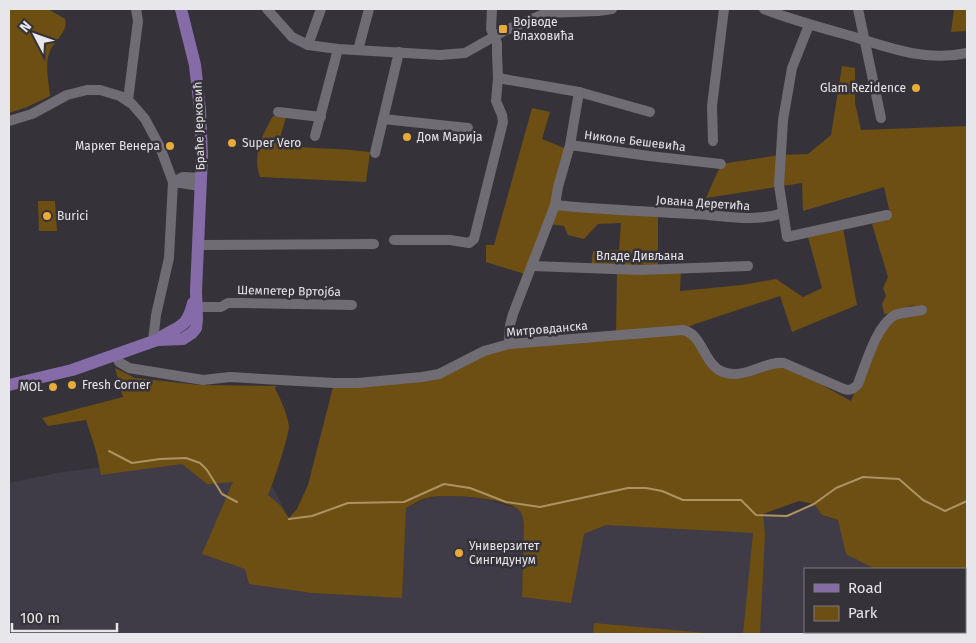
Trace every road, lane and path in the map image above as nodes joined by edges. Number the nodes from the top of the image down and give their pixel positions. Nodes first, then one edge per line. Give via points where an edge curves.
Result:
1 (136, 9) edge
2 (181, 9) edge
3 (266, 9) edge
4 (321, 9) edge
5 (369, 9) edge
6 (492, 9) edge
7 (612, 9) edge
8 (724, 9) edge
9 (764, 9) edge
10 (858, 9) edge
11 (543, 12) edge
12 (809, 25) junction
13 (495, 36) junction
14 (865, 40) junction
15 (308, 45) junction
16 (338, 49) junction
17 (358, 50) junction
18 (399, 52) junction
19 (967, 53) edge
20 (498, 78) junction
21 (579, 92) junction
22 (128, 100) junction
23 (278, 112) dead end
24 (650, 112) dead end
25 (320, 117) junction
26 (882, 118) dead end
27 (383, 119) junction
28 (9, 121) edge
29 (468, 128) dead end
30 (315, 136) dead end
31 (713, 141) dead end
32 (570, 145) junction
33 (375, 153) dead end
34 (721, 164) dead end
35 (173, 182) junction
36 (200, 182) junction
37 (555, 205) junction
38 (783, 213) junction
39 (887, 214) dead end
40 (394, 240) dead end
41 (374, 244) dead end
42 (198, 245) junction
43 (532, 266) junction
44 (748, 266) dead end
45 (196, 291) junction
46 (352, 305) dead end
47 (197, 307) junction
48 (922, 310) dead end
49 (155, 340) junction
50 (509, 344) junction
51 (116, 355) junction
52 (9, 385) edge

1 - 22 street via 138,28
2 - 36 main road, Браће Јерковић via 199,93
3 - 15 street via 292,37
4 - 15 street
5 - 17 street
6 - 13 street via 490,29
7 - 11 street
8 - 31 street via 712,106
9 - 12 street
10 - 14 street
11 - 13 street
12 - 14 street
12 - 38 street via 792,68 783,120 779,185
13 - 18 street via 461,54
13 - 20 street
14 - 19 street via 918,55
14 - 26 street
15 - 16 street
16 - 17 street
16 - 25 street
17 - 18 street
18 - 27 street
20 - 21 street
20 - 40 street via 496,101 503,122 473,241
21 - 24 street
21 - 32 street, Николе Бешевића
22 - 28 street via 112,92 78,91 32,114
22 - 35 street via 148,123
23 - 25 street
25 - 30 street
27 - 29 street
27 - 33 street
32 - 34 street, Николе Бешевића
32 - 37 street
35 - 36 street via 183,177
35 - 49 street via 169,258
36 - 42 main road, Браће Јерковић
37 - 38 street, Јована Деретића via 755,219
37 - 43 street
38 - 39 street via 787,237
41 - 42 street
42 - 45 main road, Браће Јерковић
43 - 44 street, Владе Дивљана via 650,270
43 - 50 street via 513,314
45 - 47 main road, Браће Јерковић
45 - 49 main road, Браће Јерковић via 186,323
46 - 47 street, Шемпетер Вртојба via 242,302 221,307
47 - 49 main road, Браће Јерковић via 196,328 188,336
48 - 50 street, Митровданска via 895,316 887,322 858,384 851,390 784,363 736,374 722,372 713,366 686,330
49 - 51 main road, Браће Јерковић
50 - 51 street, Митровданска via 484,351 439,374 358,383 191,378 129,368 119,362
51 - 52 main road, Браће Јерковић via 72,370

